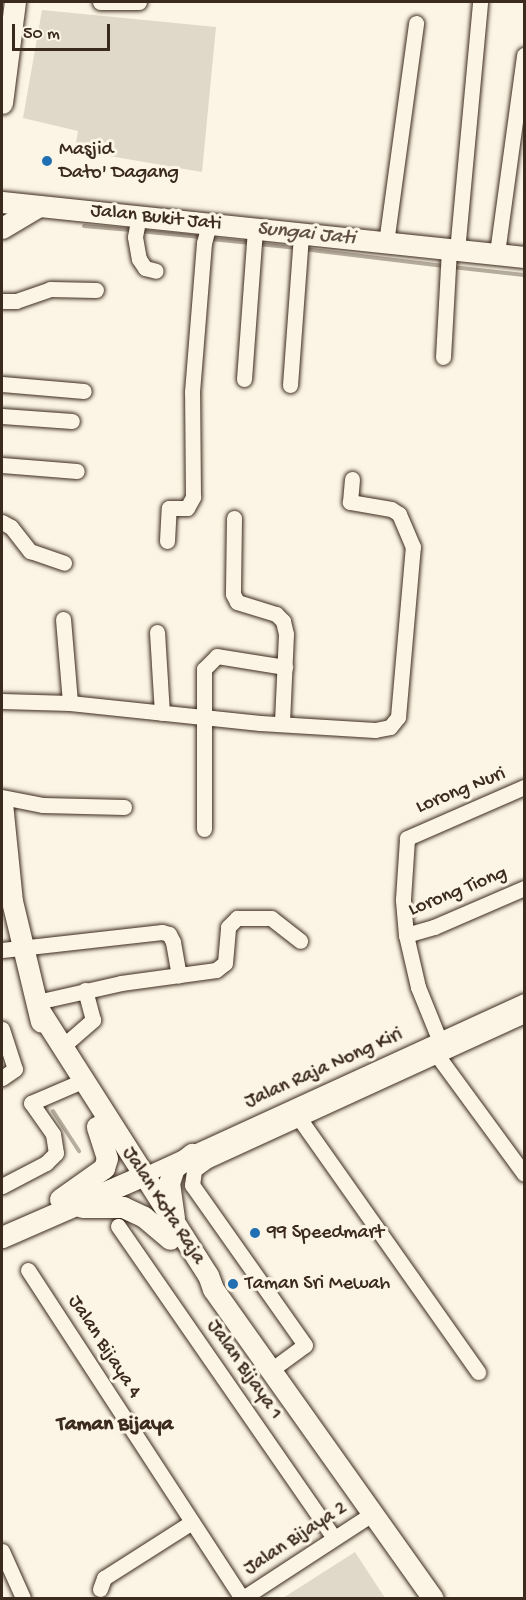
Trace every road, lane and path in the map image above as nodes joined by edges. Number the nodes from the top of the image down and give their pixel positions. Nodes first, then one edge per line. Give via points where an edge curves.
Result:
1 (100, 2) edge
2 (139, 2) edge
3 (480, 2) edge
4 (10, 5) edge
5 (416, 23) dead end
6 (525, 55) edge
7 (2, 103) edge
8 (2, 202) edge
9 (43, 206) junction
10 (137, 227) junction
11 (2, 228) edge
12 (207, 233) junction
13 (254, 239) junction
14 (299, 243) junction
15 (386, 243) junction
16 (497, 253) junction
17 (525, 257) edge
18 (450, 258) junction
19 (156, 271) dead end
20 (96, 290) dead end
21 (2, 302) edge
22 (443, 357) dead end
23 (244, 380) dead end
24 (2, 384) edge
25 (290, 385) dead end
26 (84, 392) dead end
27 (2, 416) edge
28 (72, 421) dead end
29 (2, 465) edge
30 (77, 471) dead end
31 (352, 479) dead end
32 (234, 518) dead end
33 (2, 522) edge
34 (166, 541) dead end
35 (64, 563) dead end
36 (63, 619) dead end
37 (158, 632) dead end
38 (285, 667) junction
39 (2, 701) edge
40 (70, 703) junction
41 (162, 713) junction
42 (202, 716) junction
43 (282, 722) junction
44 (525, 787) edge
45 (2, 797) edge
46 (2, 806) edge
47 (124, 807) dead end
48 (204, 829) dead end
49 (525, 888) edge
50 (406, 935) junction
51 (300, 941) dead end
52 (12, 948) edge
53 (178, 975) junction
54 (85, 990) junction
55 (525, 1001) edge
56 (38, 1006) junction
57 (525, 1015) edge
58 (2, 1029) edge
59 (63, 1046) junction
60 (438, 1047) junction
61 (2, 1078) edge
62 (77, 1083) junction
63 (298, 1118) junction
64 (97, 1127) junction
65 (216, 1141) junction
66 (192, 1154) junction
67 (134, 1174) junction
68 (525, 1174) edge
69 (2, 1185) edge
70 (63, 1204) junction
71 (2, 1225) edge
72 (118, 1226) dead end
73 (172, 1233) junction
74 (2, 1237) edge
75 (28, 1270) dead end
76 (271, 1370) junction
77 (478, 1372) dead end
78 (372, 1514) junction
79 (192, 1522) junction
80 (334, 1538) junction
81 (2, 1551) edge
82 (412, 1572) junction
83 (100, 1589) dead end
84 (22, 1599) edge
85 (243, 1599) edge
86 (426, 1599) edge
87 (434, 1599) edge

1 - 2 street
3 - 18 street
4 - 7 main road
5 - 15 street
6 - 16 street
8 - 9 main road, Jalan Bukit Jati
9 - 10 main road, Jalan Bukit Jati
9 - 11 main road
10 - 12 main road, Jalan Bukit Jati
10 - 19 street via 139,259 146,268
12 - 13 main road, Jalan Bukit Jati
12 - 34 street via 192,392 193,497 187,508 169,508
13 - 14 main road, Jalan Bukit Jati
13 - 23 street
14 - 15 main road, Jalan Bukit Jati
14 - 25 street
15 - 18 main road, Jalan Bukit Jati
16 - 17 main road, Jalan Bukit Jati
16 - 18 main road, Jalan Bukit Jati
18 - 22 street
20 - 21 street via 50,289
24 - 26 street
27 - 28 street
29 - 30 street
31 - 43 street via 350,502 391,508 407,526 412,547 398,717 390,727 375,730
32 - 38 street via 233,594 237,602 276,614 283,621
33 - 35 street via 11,527 30,551
36 - 40 street
37 - 41 street
38 - 42 street via 227,657 210,660 201,684
38 - 43 street
39 - 40 street
40 - 41 street
41 - 42 street
42 - 43 street
42 - 48 street
44 - 50 street, Lorong Nuri via 407,838 403,899
45 - 47 street via 44,805
46 - 52 main road, Jalan Kota Raja via 12,901
49 - 50 street, Lorong Tiong
50 - 60 street, Lorong Nuri
51 - 53 street via 271,918 237,918 228,927 225,963 216,970
52 - 53 street via 162,932 169,934 173,942
52 - 56 main road, Jalan Kota Raja
53 - 54 street
54 - 56 street
54 - 59 street via 93,1020
55 - 60 street, Jalan Raja Nong Kiri
56 - 59 main road, Jalan Kota Raja
56 - 62 main road
57 - 60 street
58 - 61 street via 15,1069
59 - 62 main road, Jalan Kota Raja
60 - 63 street
60 - 65 street, Jalan Raja Nong Kiri
60 - 68 street, Lorong Nuri
62 - 64 main road
62 - 67 main road, Jalan Kota Raja
62 - 69 street via 31,1103 53,1134 56,1153 46,1163
63 - 76 street via 199,1165 192,1185 305,1344
63 - 77 street
64 - 67 main road
64 - 70 main road via 107,1158 104,1168
65 - 66 street, Jalan Raja Nong Kiri
65 - 67 street
66 - 67 street, Jalan Raja Nong Kiri
66 - 73 main road via 174,1168 169,1183
67 - 70 main road
67 - 73 main road, Jalan Kota Raja
70 - 71 main road
70 - 73 main road via 117,1205
70 - 74 main road
72 - 80 street, Jalan Bijaya 1
73 - 76 main road, Jalan Kota Raja via 208,1275 213,1289
75 - 79 street, Jalan Bijaya 4
76 - 78 main road, Jalan Kota Raja
78 - 80 street, Jalan Bijaya 2
78 - 82 main road, Jalan Kota Raja
79 - 83 street via 104,1578
79 - 85 street, Jalan Bijaya 4
80 - 85 street, Jalan Bijaya 2
81 - 84 street
82 - 86 main road, Jalan Kota Raja
82 - 87 main road, Jalan Kota Raja

